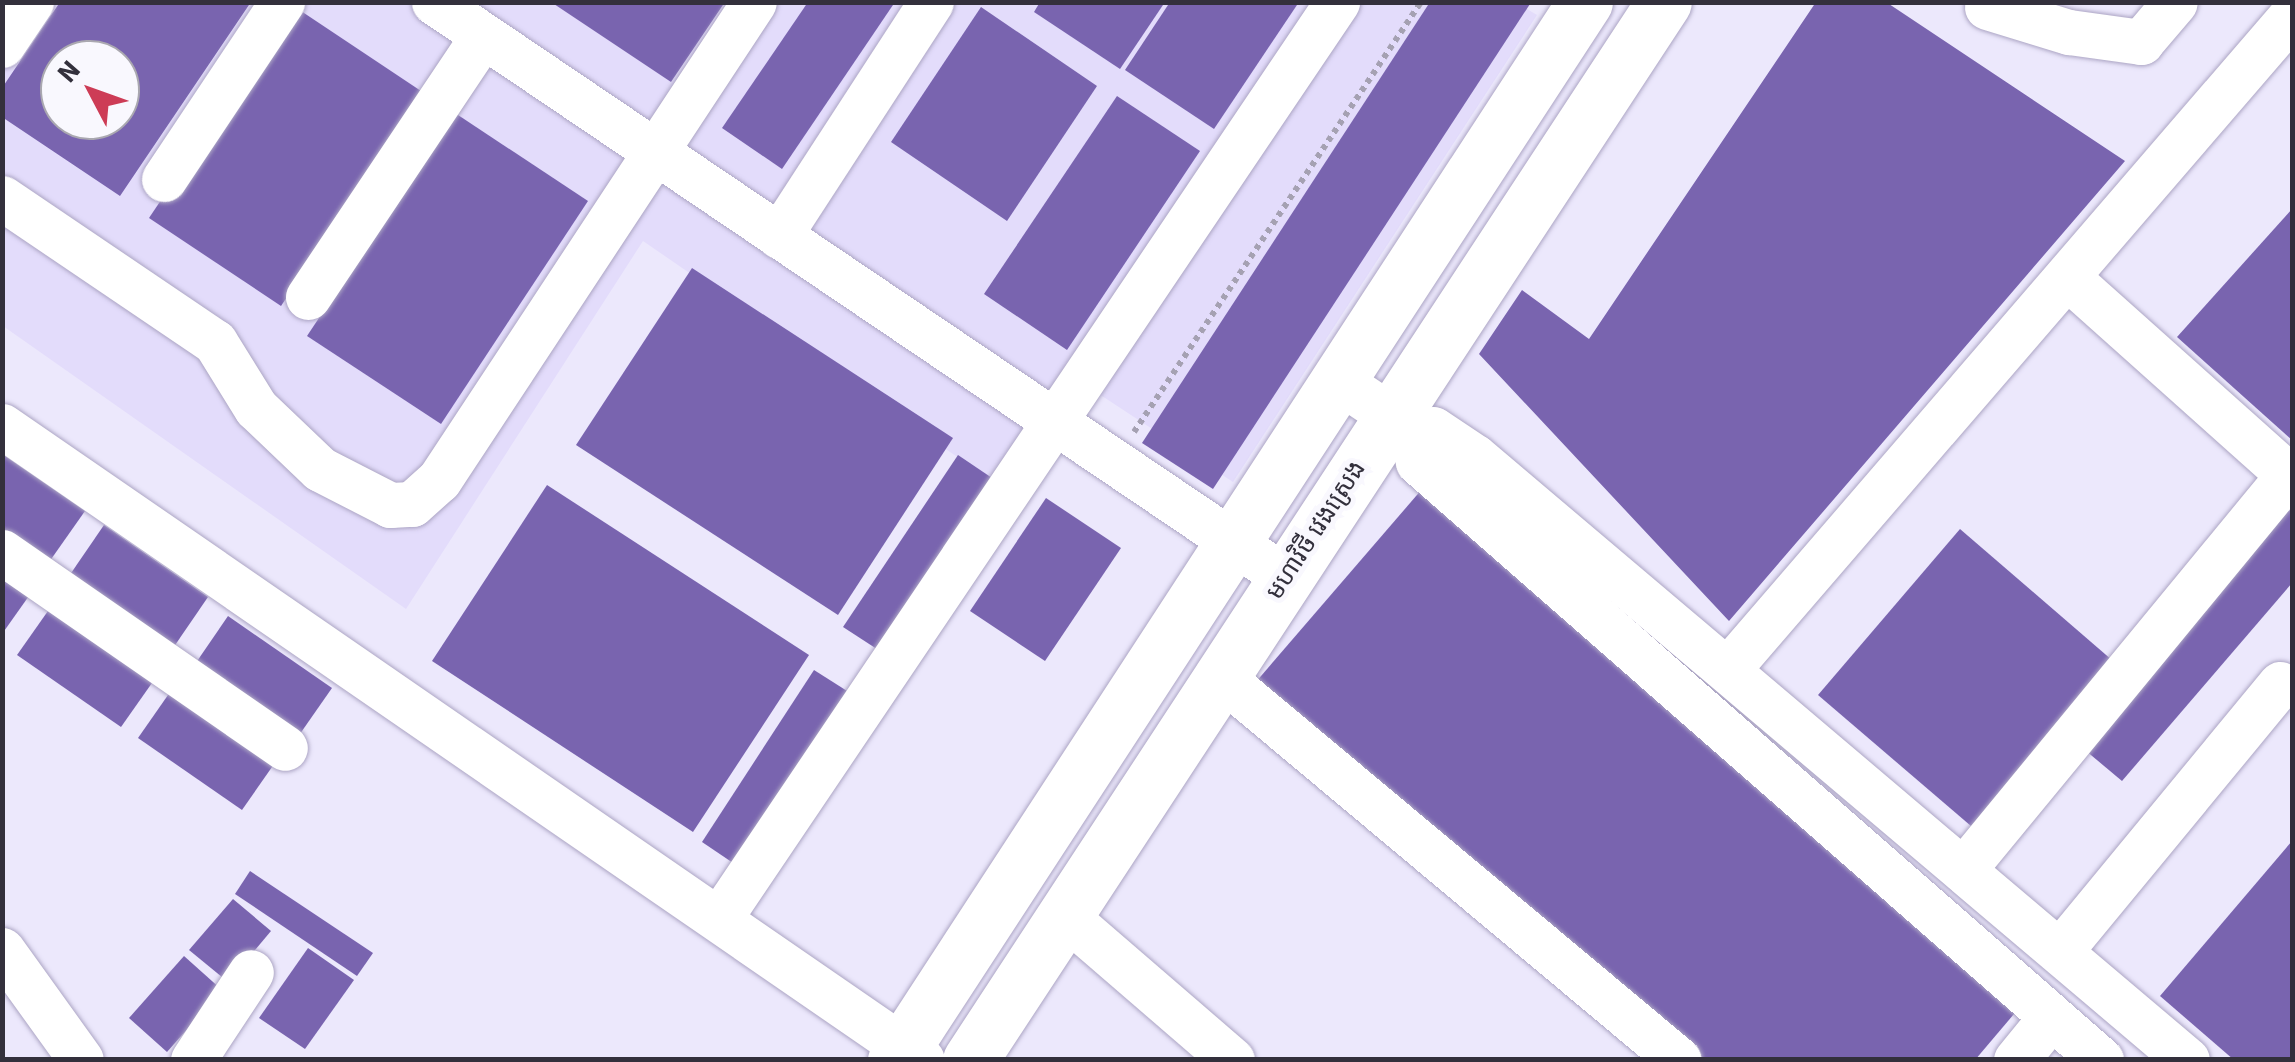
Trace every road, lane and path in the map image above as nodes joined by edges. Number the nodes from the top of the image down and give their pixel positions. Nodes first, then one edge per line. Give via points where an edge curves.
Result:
1 (31, 2) edge
2 (282, 2) edge
3 (434, 2) edge
4 (754, 2) edge
5 (931, 2) edge
6 (1336, 2) edge
7 (1421, 2) edge
8 (1664, 2) edge
9 (2174, 2) edge
10 (1574, 6) edge
11 (1987, 7) dead end
12 (2292, 15) edge
13 (483, 36) junction
14 (2, 45) edge
15 (658, 153) junction
16 (164, 179) dead end
17 (2, 198) edge
18 (780, 236) junction
19 (2067, 277) junction
20 (308, 297) dead end
21 (1339, 381) junction
22 (1054, 422) junction
23 (2, 426) edge
24 (1402, 426) junction
25 (1114, 462) junction
26 (2291, 476) edge
27 (1233, 542) junction
28 (2, 552) edge
29 (1284, 577) junction
30 (1728, 669) junction
31 (1220, 676) junction
32 (2280, 684) dead end
33 (285, 748) dead end
34 (1964, 870) junction
35 (1064, 915) junction
36 (718, 919) junction
37 (2, 950) edge
38 (2060, 951) junction
39 (250, 972) dead end
40 (2051, 1017) junction
41 (907, 1055) edge
42 (81, 1060) edge
43 (192, 1060) edge
44 (970, 1060) edge
45 (1232, 1060) edge
46 (1679, 1060) edge
47 (2016, 1060) edge
48 (2101, 1060) edge
49 (2187, 1060) edge

1 - 14 street
2 - 16 street
3 - 13 street
4 - 15 street
5 - 18 street
6 - 22 street
7 - 25 path
8 - 24 main road, មហាវិថី វេងស្រេង
9 - 11 street via 2141,42 2069,32
10 - 21 main road
12 - 19 street
13 - 15 street
13 - 20 street
15 - 17 street via 439,480 412,504 390,505 320,469 256,408 215,342
15 - 18 street
18 - 22 street
19 - 26 street
19 - 30 street
21 - 24 street
21 - 27 main road
22 - 25 street
22 - 36 street
23 - 36 street
24 - 29 main road, មហាវិថី វេងស្រេង
24 - 30 street via 1433,429 1475,457
24 - 40 street via 1418,462
25 - 27 street
26 - 34 street
27 - 29 street
27 - 41 main road
28 - 33 street
29 - 31 main road, មហាវិថី វេងស្រេង
30 - 34 street
31 - 35 main road, មហាវិថី វេងស្រេង
31 - 46 street
32 - 38 street
34 - 38 street
35 - 44 main road, មហាវិថី វេងស្រេង
35 - 45 street
36 - 41 street
37 - 42 street
38 - 49 street
39 - 43 street
40 - 47 street
40 - 48 street

